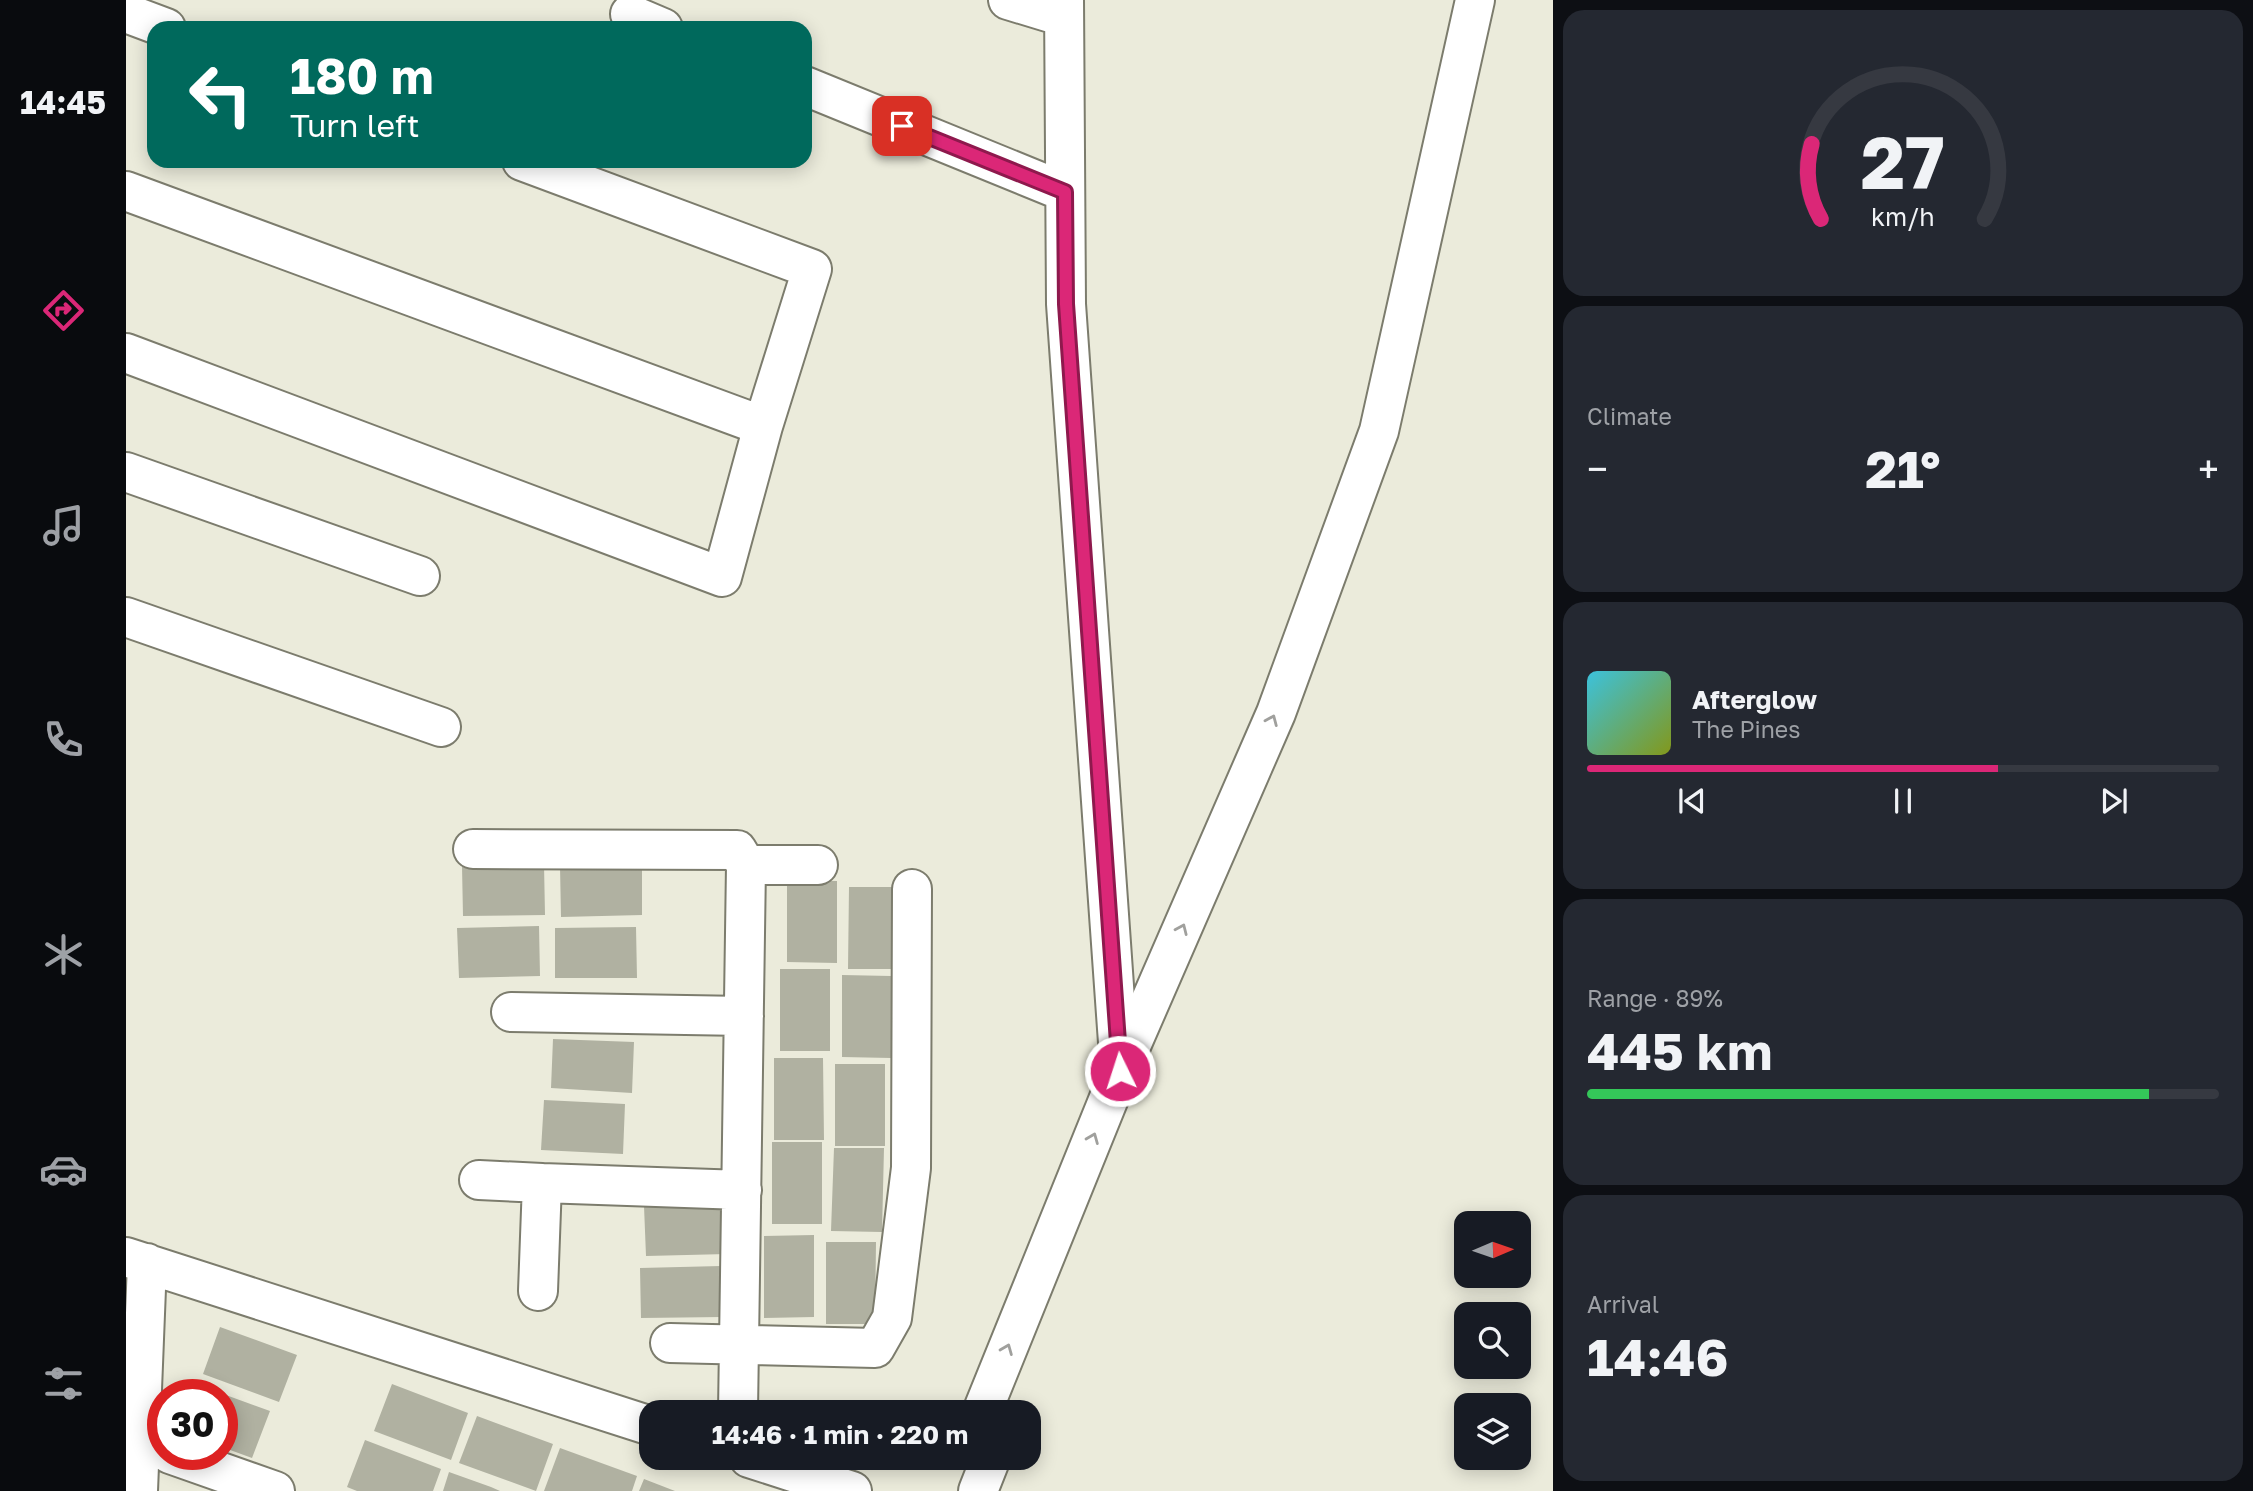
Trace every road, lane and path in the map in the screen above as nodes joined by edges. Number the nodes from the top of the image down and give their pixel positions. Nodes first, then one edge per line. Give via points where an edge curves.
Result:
1 (1008, 0) edge
2 (1475, 0) edge
3 (1502, 0) edge
4 (1064, 8) edge
5 (126, 13) edge
6 (147, 21) edge
7 (812, 89) edge
8 (541, 168) edge
9 (126, 191) edge
10 (1065, 192) junction
11 (126, 353) edge
12 (763, 426) junction
13 (126, 472) edge
14 (420, 576) dead end
15 (126, 617) edge
16 (441, 727) dead end
17 (473, 849) dead end
18 (746, 865) junction
19 (818, 865) dead end
20 (912, 889) dead end
21 (511, 1012) dead end
22 (744, 1016) junction
23 (1120, 1071) junction
24 (479, 1180) dead end
25 (542, 1183) junction
26 (741, 1190) junction
27 (137, 1260) edge
28 (538, 1291) dead end
29 (670, 1343) dead end
30 (737, 1344) junction
31 (150, 1379) edge
32 (738, 1400) edge
33 (987, 1400) edge
34 (1015, 1400) edge
35 (639, 1422) edge
36 (148, 1470) edge
37 (215, 1470) edge
38 (787, 1470) edge
39 (958, 1470) edge
40 (986, 1470) edge
41 (138, 1491) edge
42 (275, 1491) edge
43 (852, 1491) edge
44 (950, 1491) edge
45 (978, 1491) edge

1 - 4 street
23 -> 2 street via 1276,713 1378,430
3 - 34 street via 1404,438 1300,723 1144,1081
4 - 10 street
5 - 6 street
7 - 10 street
8 - 12 street via 812,269
9 - 12 street
10 - 23 street via 1066,304
11 - 12 street via 722,577
13 - 14 street
15 - 16 street
17 - 18 street via 737,850
18 - 19 street
18 - 22 street
20 - 30 street via 911,1168 892,1318 875,1348
21 - 22 street
22 - 26 street
33 -> 23 street
24 - 25 street
25 - 26 street
25 - 28 street
26 - 30 street
27 - 31 street
27 - 35 street
29 - 30 street
30 - 32 street
36 - 41 street
37 - 42 street
38 - 43 street
39 - 44 street
40 - 45 street

